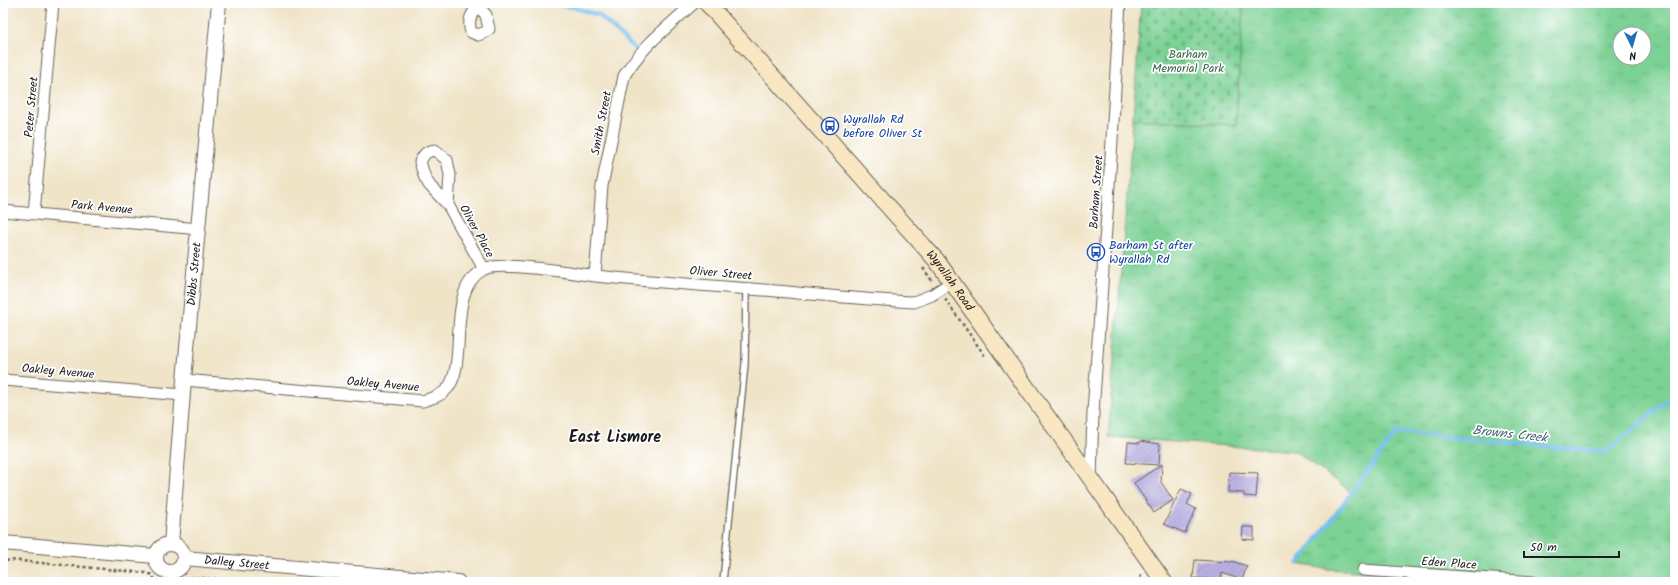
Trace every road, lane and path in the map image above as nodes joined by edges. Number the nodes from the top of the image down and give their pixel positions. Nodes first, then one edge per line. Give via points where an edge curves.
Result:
1 (53, 3) edge
2 (219, 3) edge
3 (694, 3) edge
4 (706, 3) edge
5 (1120, 3) edge
6 (448, 205) dead end
7 (3, 211) edge
8 (34, 213) junction
9 (199, 229) junction
10 (484, 269) junction
11 (595, 276) junction
12 (952, 282) junction
13 (746, 288) junction
14 (3, 380) edge
15 (184, 380) junction
16 (182, 395) junction
17 (1091, 479) junction
18 (3, 543) edge
19 (171, 544) junction
20 (156, 556) junction
21 (184, 558) junction
22 (6, 561) dead end
23 (1363, 570) dead end
24 (167, 577) edge
25 (723, 581) dead end
26 (155, 582) edge
27 (187, 582) edge
28 (257, 582) edge
29 (458, 582) edge
30 (1164, 582) edge
31 (1533, 582) edge

1 - 8 street, Peter Street
2 - 9 street, Dibbs Street
3 - 11 street, Smith Street via 644,49 624,76 602,186
4 - 12 main road, Wyrallah Road via 937,261
5 - 17 street, Barham Street via 1093,412
6 - 10 street, Oliver Place
7 - 8 street, Park Avenue
8 - 9 street, Park Avenue
9 - 15 street, Dibbs Street
10 - 11 street, Oliver Street via 522,268
10 - 15 street, Oakley Avenue via 470,282 464,294 460,310 455,374 446,390 438,397 423,401
11 - 13 street, Oliver Street
12 - 13 street, Oliver Street via 932,295 914,302
12 - 17 main road, Wyrallah Road
13 - 25 lane via 744,364
14 - 16 street, Oakley Avenue
15 - 16 street, Dibbs Street
16 - 19 street, Dibbs Street
17 - 30 main road, Wyrallah Road
18 - 20 street
19 - 20 street via 159,549
19 - 21 street via 182,550
20 - 24 street via 157,565
21 - 24 street via 181,567
21 - 29 street, Dalley Street
22 - 26 path via 146,573 153,575
23 - 31 street, Eden Place
27 - 28 path via 188,578 193,577

